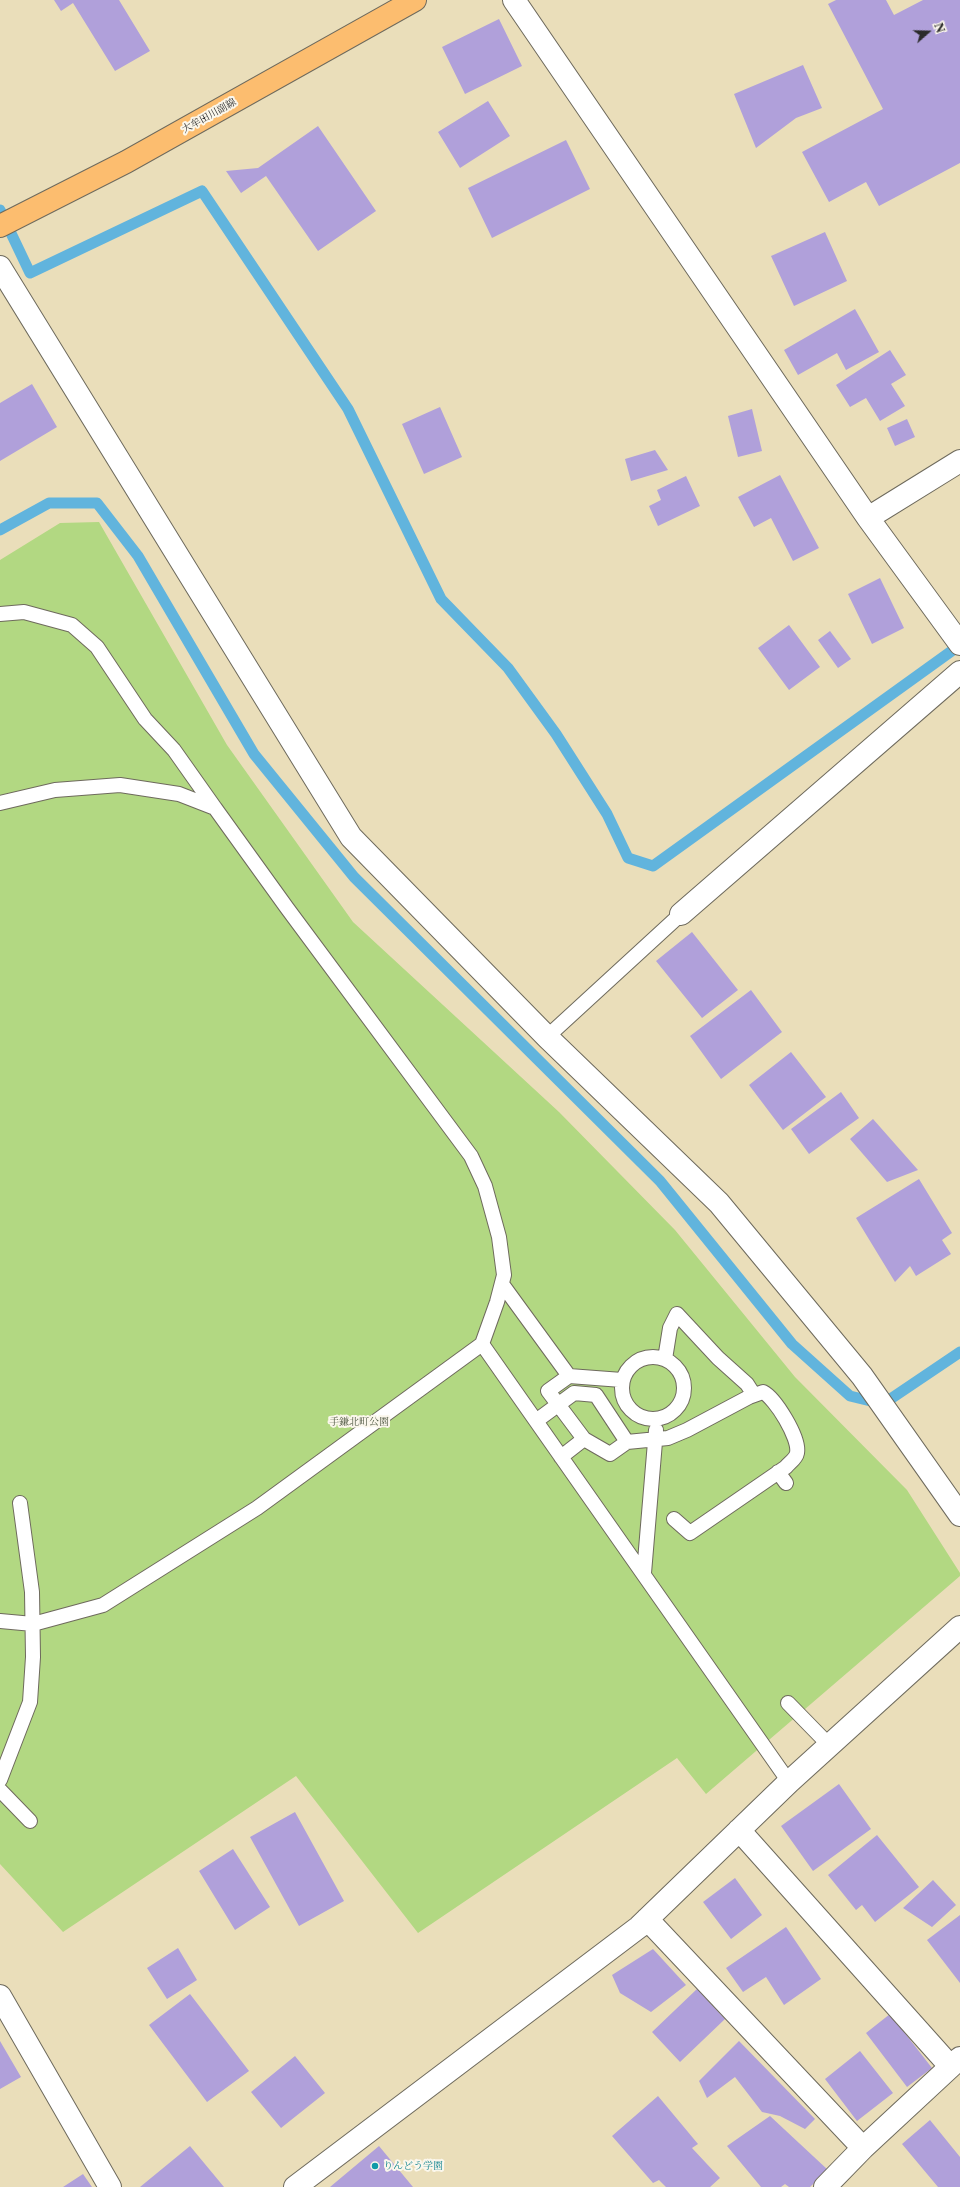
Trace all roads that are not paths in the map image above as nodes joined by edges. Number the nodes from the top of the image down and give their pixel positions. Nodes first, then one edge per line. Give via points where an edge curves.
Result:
1 (415, 0) edge
2 (514, 0) edge
3 (0, 226) edge
4 (0, 267) edge
5 (960, 461) edge
6 (868, 518) junction
7 (0, 614) edge
8 (960, 644) edge
9 (960, 672) edge
10 (0, 803) edge
11 (215, 808) junction
12 (681, 914) joint
13 (547, 1037) junction
14 (502, 1284) junction
15 (482, 1344) junction
16 (665, 1359) junction
17 (569, 1376) junction
18 (622, 1380) junction
19 (754, 1395) junction
20 (558, 1404) junction
21 (657, 1420) junction
22 (536, 1421) junction
23 (584, 1439) junction
24 (655, 1439) junction
25 (627, 1442) junction
26 (561, 1456) junction
27 (20, 1503) dead end
28 (960, 1515) edge
29 (674, 1518) dead end
30 (644, 1574) junction
31 (0, 1621) edge
32 (33, 1624) junction
33 (960, 1627) edge
34 (788, 1703) dead end
35 (830, 1745) junction
36 (0, 1780) edge
37 (789, 1782) junction
38 (0, 1790) edge
39 (30, 1821) dead end
40 (739, 1830) junction
41 (647, 1919) junction
42 (0, 1996) edge
43 (955, 2062) edge
44 (862, 2148) junction
45 (110, 2187) edge
46 (295, 2187) edge
47 (825, 2187) edge

1 - 3 main road, 大牟田川副線 via 126,162
2 - 6 street
4 - 13 street via 351,837
5 - 6 street
6 - 8 street
7 - 11 lane via 24,612 72,625 97,647 145,719 174,750
9 - 12 street
10 - 11 lane via 55,790 120,785 179,794
11 - 14 lane via 471,1156 485,1186 500,1237 504,1275
12 - 13 lane
13 - 28 street via 719,1203 862,1376
14 - 15 lane
14 - 17 lane
15 - 22 lane
15 - 32 lane via 257,1508 103,1605
16 - 18 lane via 649,1357 635,1362
16 - 19 lane via 670,1328 678,1314
16 - 21 lane via 680,1373 684,1382 684,1393 682,1403 675,1411
17 - 18 lane
17 - 20 lane via 548,1391
18 - 21 lane via 621,1390 629,1409 647,1420
19 - 24 lane via 687,1430 668,1438
19 - 29 lane via 763,1392 770,1395 796,1443 796,1456 782,1478 690,1533
20 - 22 lane
20 - 23 lane
20 - 25 lane via 574,1393 596,1395
21 - 24 lane
22 - 26 lane
23 - 25 lane via 610,1454
23 - 26 lane
24 - 25 lane
24 - 30 lane
26 - 30 lane
27 - 32 lane via 32,1592
30 - 37 lane
31 - 32 lane
32 - 36 lane via 30,1702
33 - 35 street
34 - 35 lane
35 - 37 street
37 - 40 street
38 - 39 lane
40 - 41 street
40 - 43 street
41 - 44 street
41 - 46 street
42 - 45 street
43 - 44 street
44 - 47 street

